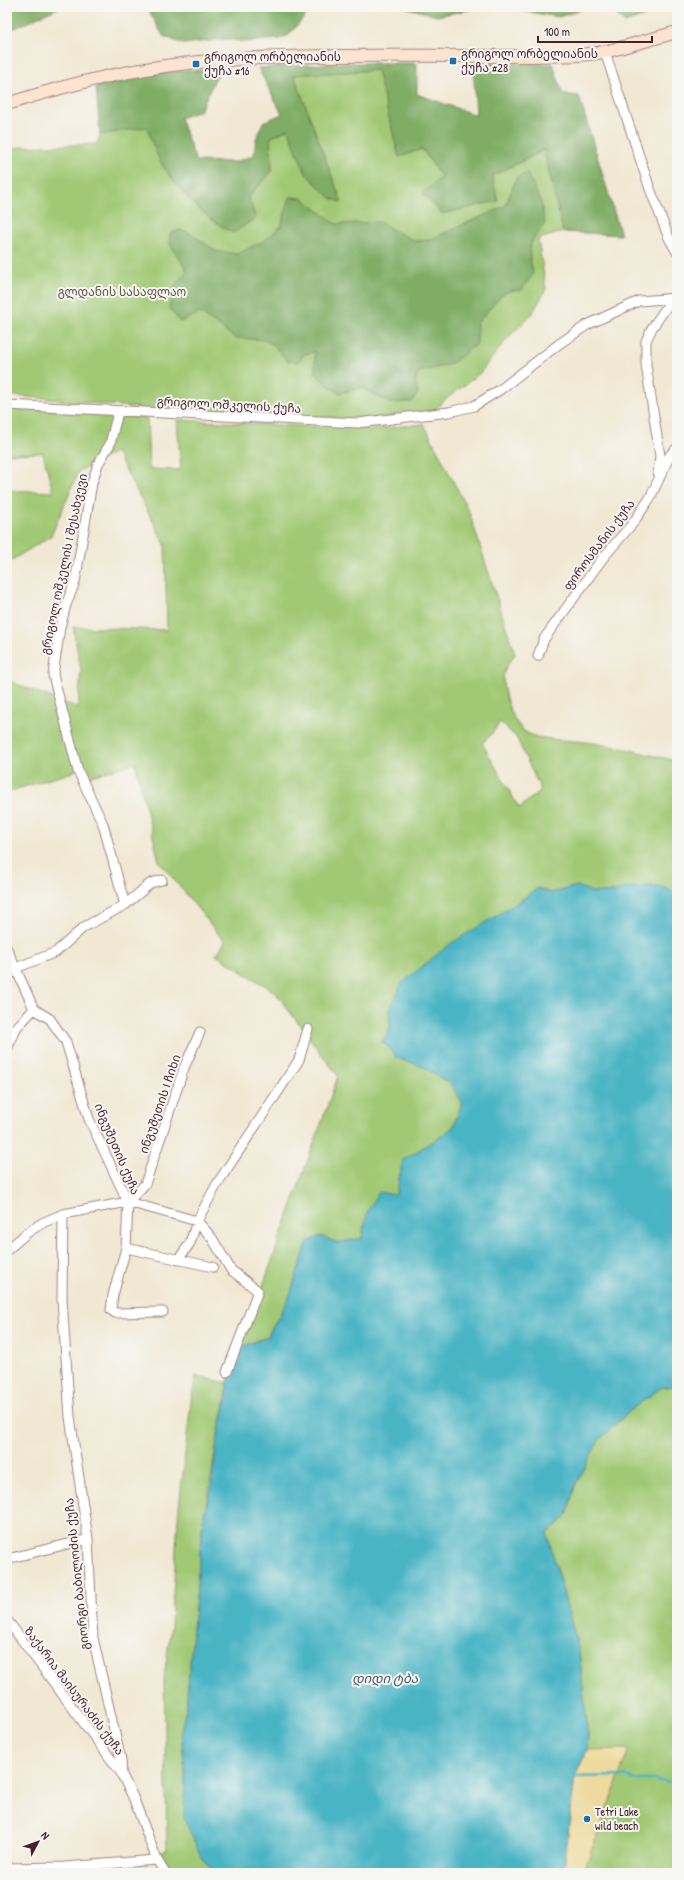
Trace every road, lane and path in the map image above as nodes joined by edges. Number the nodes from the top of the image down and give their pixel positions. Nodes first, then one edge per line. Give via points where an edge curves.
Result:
1 (677, 32) edge
2 (605, 52) junction
3 (7, 104) edge
4 (677, 252) edge
5 (674, 298) edge
6 (7, 405) edge
7 (118, 412) junction
8 (677, 448) edge
9 (657, 481) junction
10 (538, 656) dead end
11 (162, 880) dead end
12 (125, 906) junction
13 (7, 949) edge
14 (16, 968) junction
15 (34, 1009) junction
16 (308, 1029) dead end
17 (200, 1032) dead end
18 (7, 1049) edge
19 (128, 1202) junction
20 (63, 1214) junction
21 (197, 1221) junction
22 (126, 1248) junction
23 (7, 1250) edge
24 (178, 1260) junction
25 (213, 1267) dead end
26 (163, 1312) dead end
27 (227, 1372) dead end
28 (88, 1539) junction
29 (7, 1559) edge
30 (7, 1620) edge
31 (122, 1775) junction
32 (157, 1860) junction
33 (7, 1868) edge
34 (65, 1870) edge
35 (165, 1873) edge

1 - 2 main road
2 - 3 main road via 542,56 261,57 188,63 91,80
2 - 4 street via 650,190
5 - 7 street, გრიგოლ ოშკელის ქუჩა via 639,301 587,326 558,344 501,389 474,406 449,412 358,423
5 - 9 street via 646,340 646,365 660,456
6 - 7 street, გრიგოლ ოშკელის ქუჩა
7 - 12 street, გრიგოლ ოშკელის I შესახვევი via 110,444 98,464 92,483 75,582 60,627 53,675 78,771 103,824
8 - 9 street, ფიროსმანის ქუჩა via 670,455
9 - 10 street, ფიროსმანის ქუჩა via 650,498 633,523 602,559 544,639
11 - 12 street via 151,883
12 - 14 street via 84,927 56,952
13 - 14 street
14 - 15 street
15 - 18 street via 17,1027
15 - 19 street, ინგუშეთის ქუჩა via 50,1019 66,1042 89,1119
16 - 21 street via 299,1060 217,1184
17 - 19 street, ინგუშეთის I ჩიხი via 184,1068 145,1184
19 - 20 street, ინგუშეთის ქუჩა
19 - 21 street
19 - 22 street
20 - 23 street, ინგუშეთის ქუჩა via 42,1223
20 - 28 street, გიორგი ბაბილოძის ქუჩა via 62,1299 70,1417
21 - 24 street via 190,1243
21 - 27 street via 212,1238 231,1270 258,1291
22 - 24 street
22 - 26 street via 111,1310 116,1313
24 - 25 street
28 - 29 street
28 - 31 street, გიორგი ბაბილოძის ქუჩა via 93,1638 121,1760
30 - 31 street, ზაქარია მაისურაძის ქუჩა
31 - 32 street, გიორგი ბაბილოძის ქუჩა
32 - 34 street
32 - 35 street, გიორგი ბაბილოძის ქუჩა
33 - 34 street

